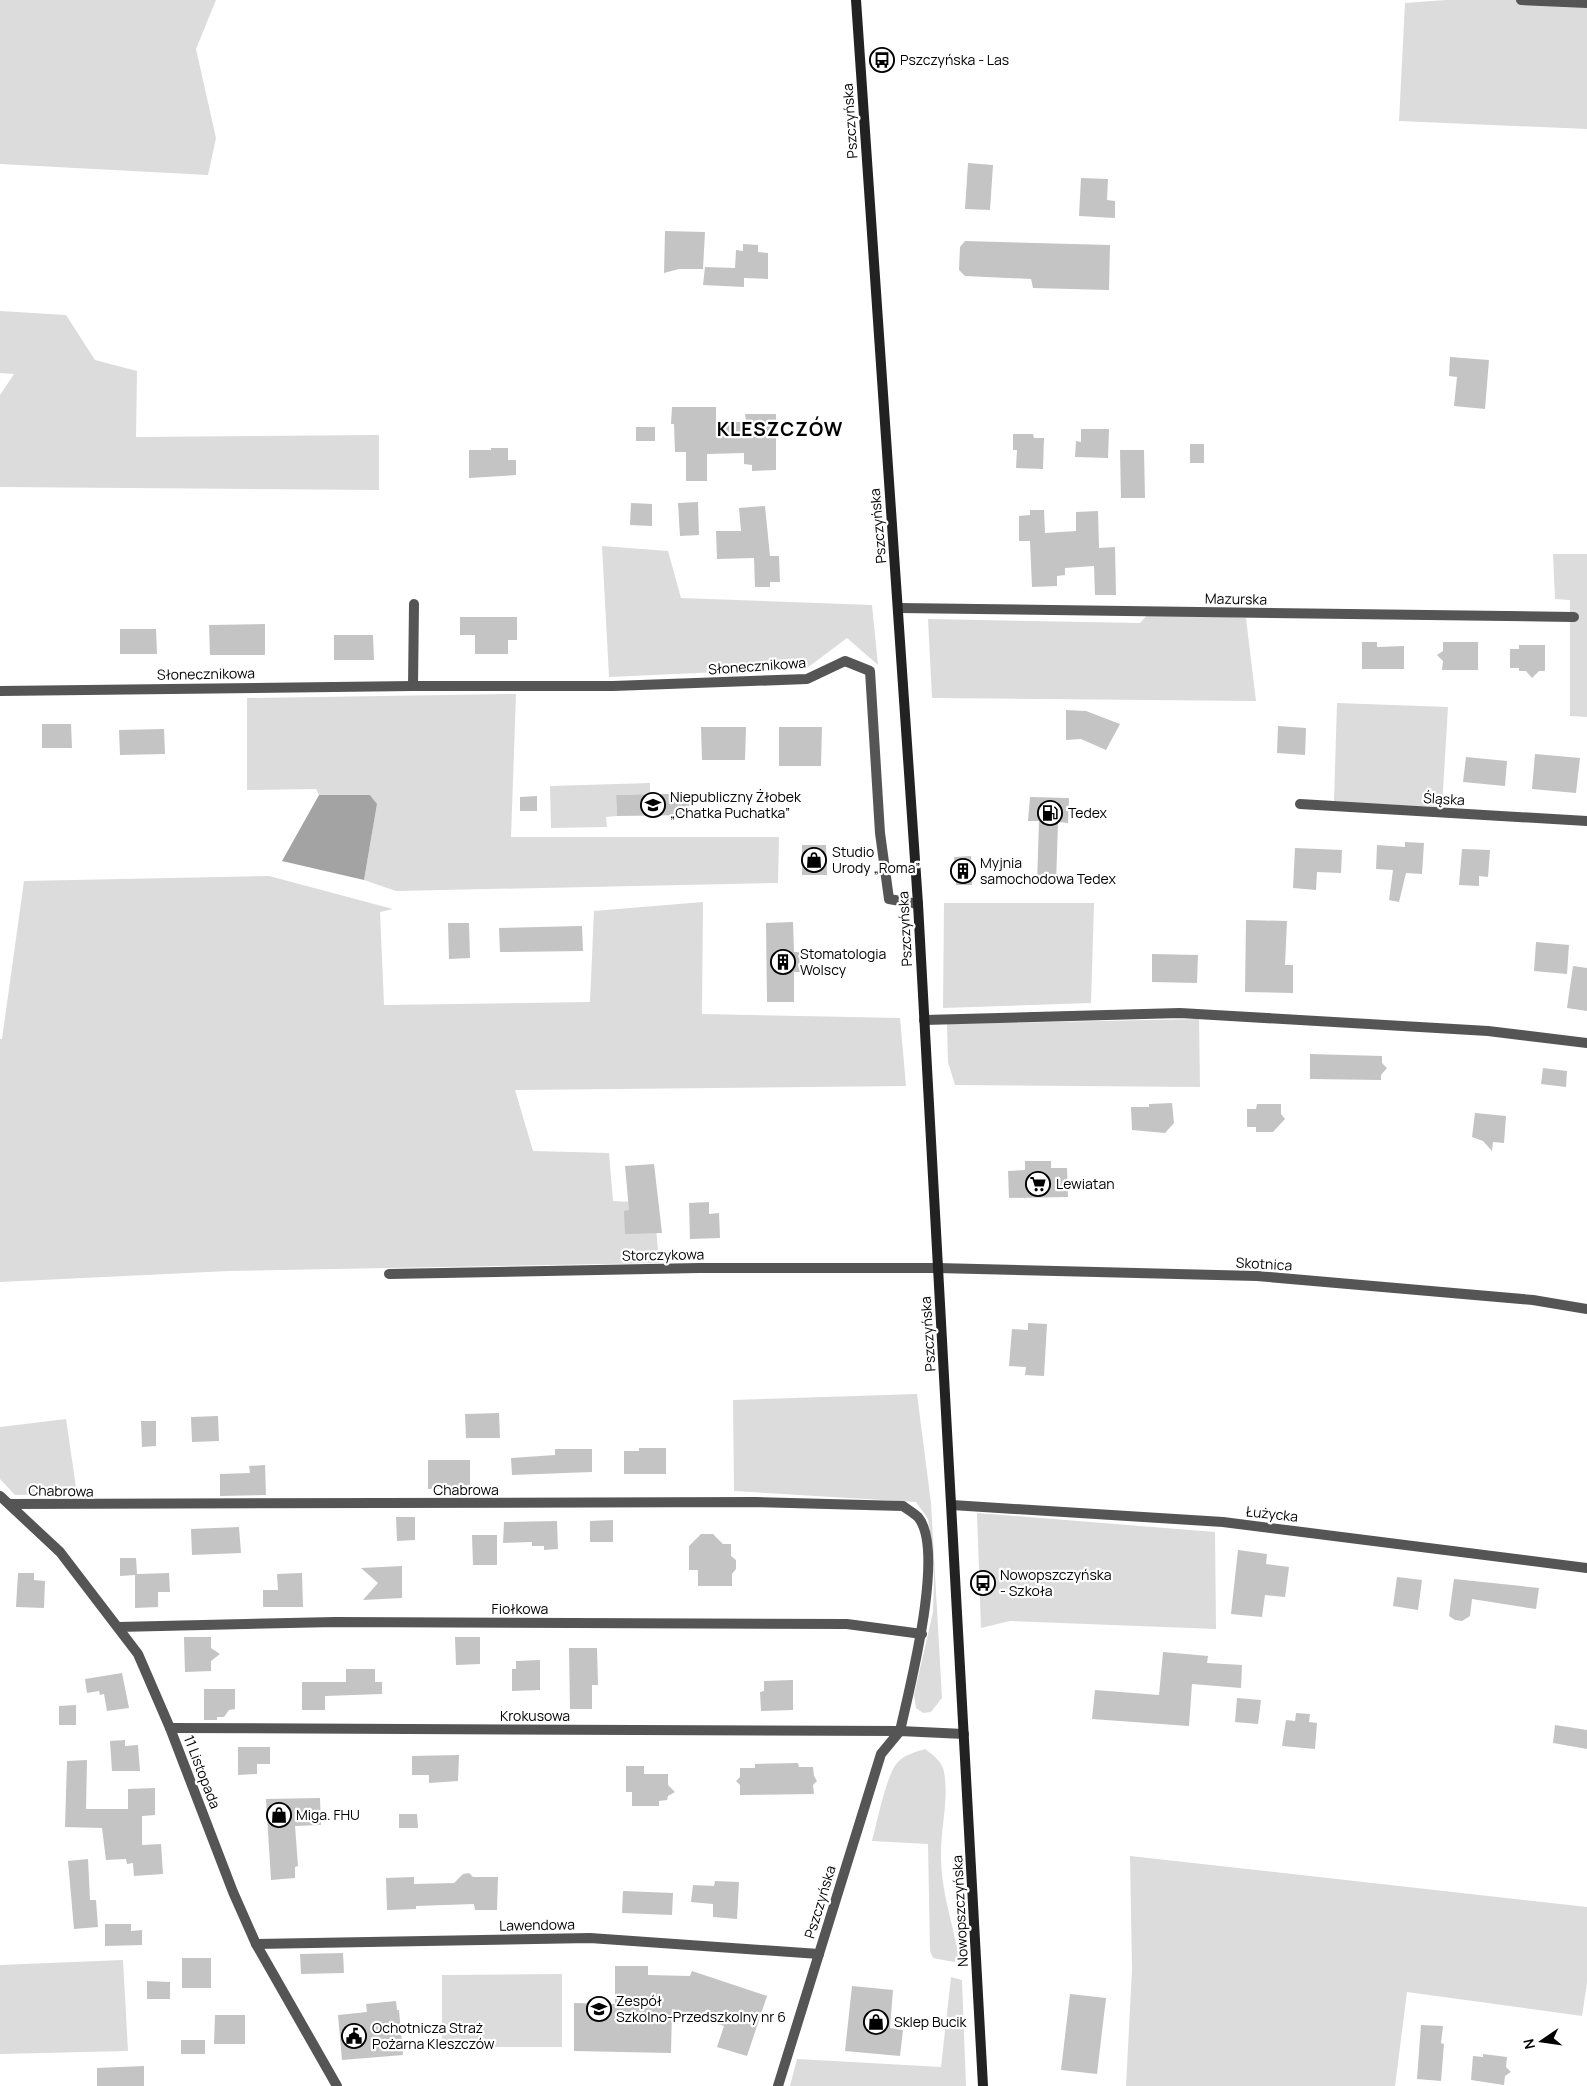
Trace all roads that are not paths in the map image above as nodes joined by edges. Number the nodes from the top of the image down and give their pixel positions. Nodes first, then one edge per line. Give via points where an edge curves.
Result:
1 (856, 0) edge
2 (1521, 0) edge
3 (1587, 3) edge
4 (414, 604) dead end
5 (898, 608) junction
6 (1574, 617) dead end
7 (413, 686) junction
8 (0, 690) edge
9 (1300, 804) dead end
10 (1587, 821) edge
11 (918, 904) junction
12 (924, 1020) junction
13 (1587, 1042) edge
14 (937, 1268) junction
15 (389, 1274) dead end
16 (1587, 1309) edge
17 (0, 1496) edge
18 (10, 1504) junction
19 (952, 1505) junction
20 (918, 1518) joint
21 (1587, 1568) edge
22 (118, 1627) junction
23 (922, 1634) junction
24 (170, 1728) junction
25 (900, 1731) junction
26 (964, 1734) junction
27 (256, 1944) junction
28 (819, 1954) junction
29 (337, 2086) edge
30 (778, 2086) edge
31 (983, 2086) edge

1 - 5 main road, Pszczyńska
2 - 3 street
4 - 7 street
5 - 6 street, Mazurska
5 - 11 main road, Pszczyńska
7 - 8 street, Słonecznikowa
7 - 11 street, Słonecznikowa via 613,686 806,679 845,660 870,671 880,834 889,899
9 - 10 street, Śląska
11 - 12 main road, Pszczyńska
12 - 13 street via 1180,1013 1488,1031
12 - 14 main road, Pszczyńska
14 - 15 street, Storczykowa via 700,1268
14 - 16 street, Skotnica via 1258,1276 1532,1300
14 - 19 main road, Pszczyńska
17 - 18 street, 11 Listopada
18 - 20 street, Chabrowa via 756,1502 902,1506
18 - 22 street, 11 Listopada via 60,1552
19 - 21 street, Łużycka via 1223,1522
19 - 26 main road, Pszczyńska
20 - 23 street, Pszczyńska via 925,1534 928,1560
22 - 23 street, Fiołkowa via 335,1622 847,1624
22 - 24 street, 11 Listopada via 138,1654
23 - 25 street, Pszczyńska
24 - 25 street, Krokusowa
24 - 27 street, 11 Listopada
25 - 26 street
25 - 28 street, Pszczyńska via 881,1754
26 - 31 main road, Nowopszczyńska
27 - 28 street, Lawendowa via 590,1938
27 - 29 street, 11 Listopada
28 - 30 street, Pszczyńska

